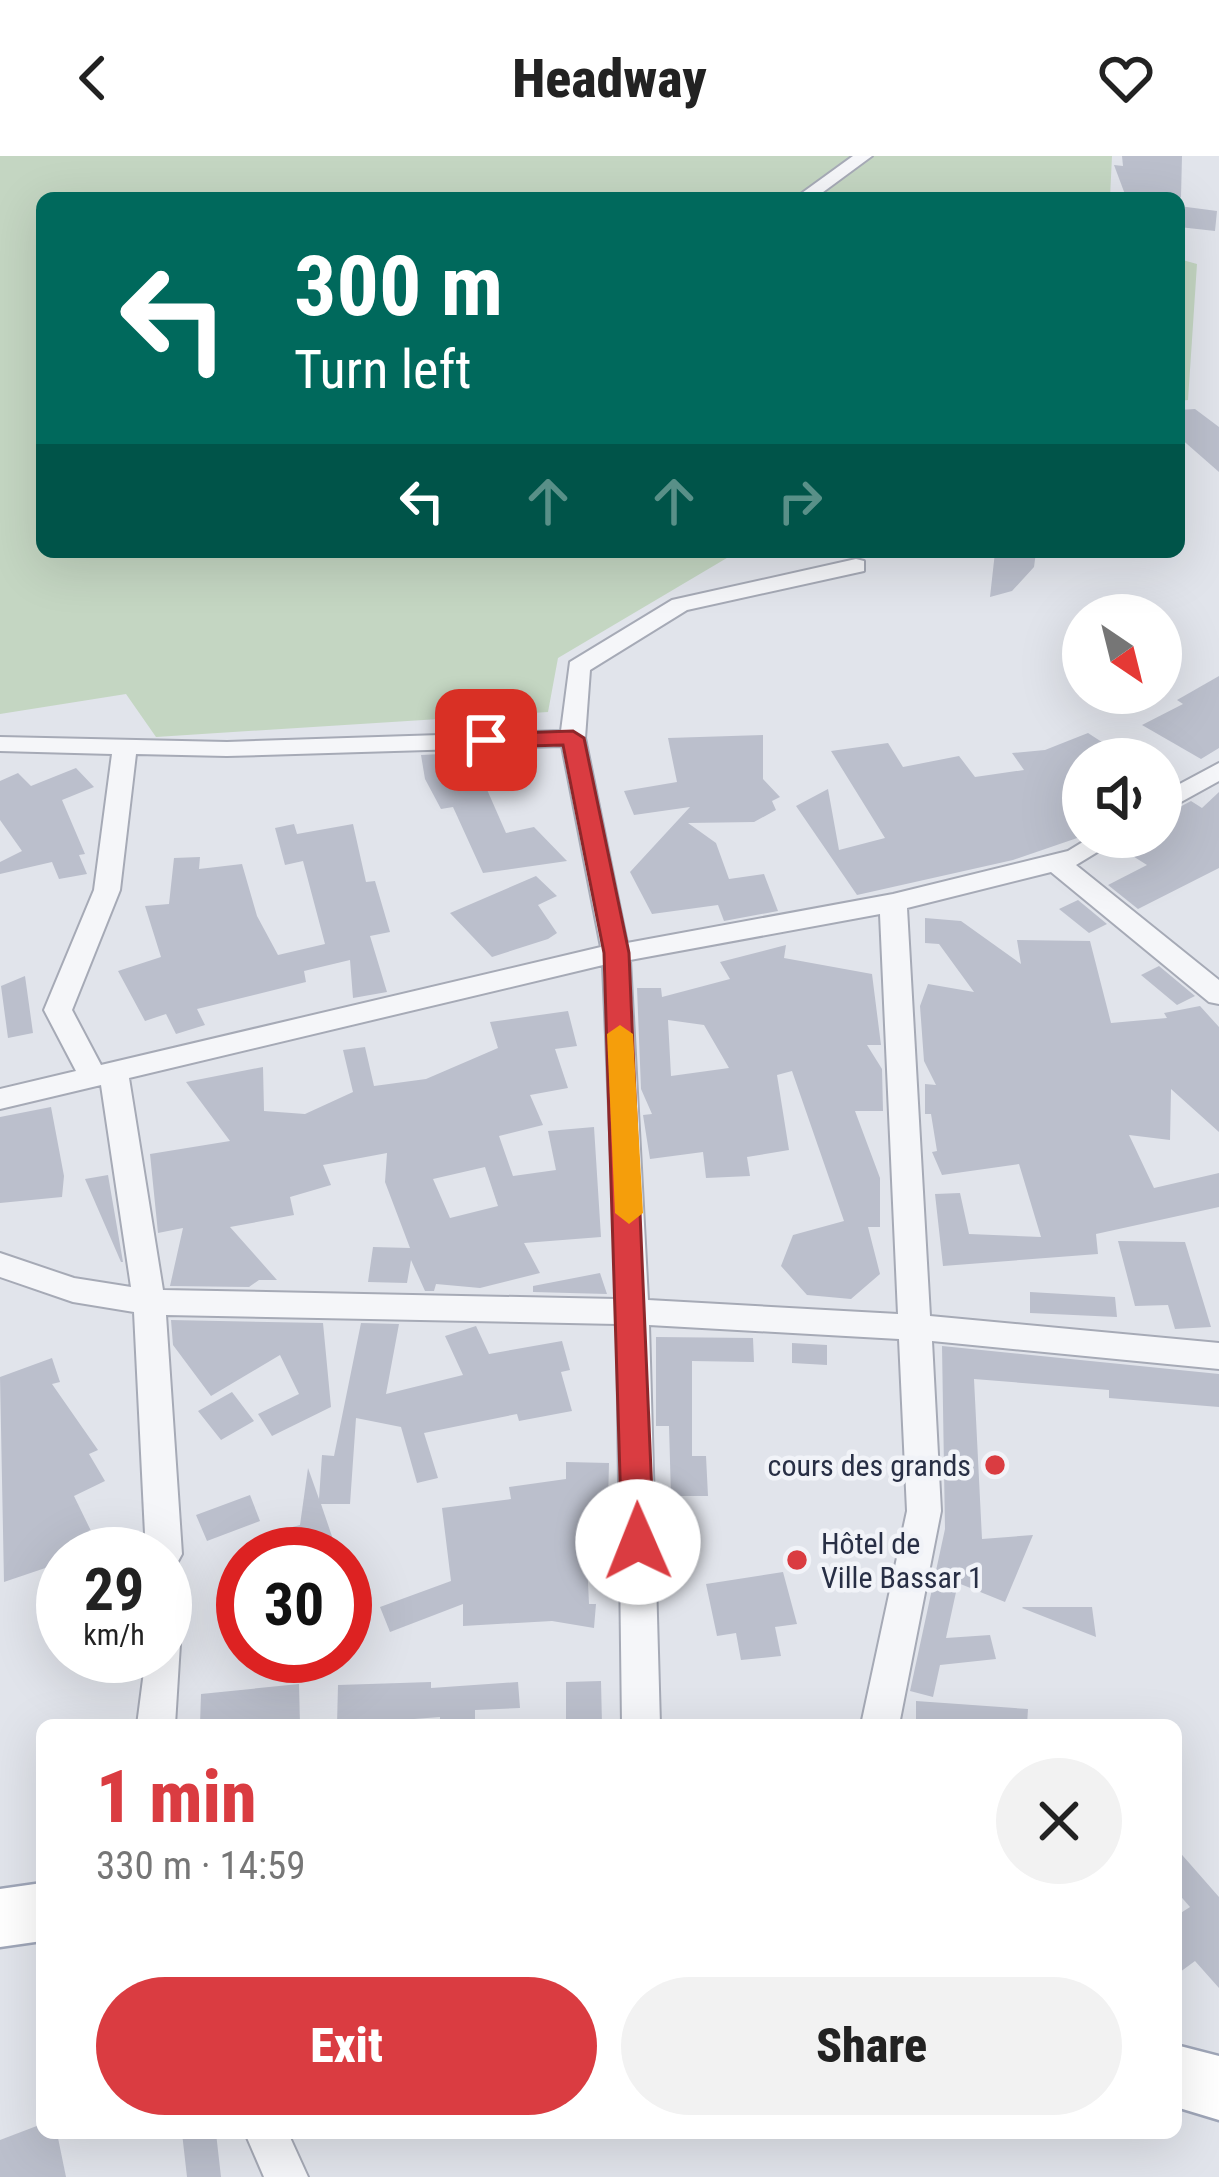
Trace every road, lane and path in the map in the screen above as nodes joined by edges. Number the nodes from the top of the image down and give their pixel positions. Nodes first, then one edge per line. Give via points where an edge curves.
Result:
1 (864, 156) edge
2 (813, 192) edge
3 (821, 558) edge
4 (856, 566) dead end
5 (806, 577) junction
6 (573, 738) junction
7 (0, 744) edge
8 (125, 746) junction
9 (1219, 770) edge
10 (1182, 792) edge
11 (1073, 858) edge
12 (1055, 862) junction
13 (893, 903) junction
14 (616, 953) junction
15 (1219, 994) edge
16 (103, 1074) junction
17 (0, 1099) edge
18 (0, 1264) edge
19 (149, 1301) junction
20 (633, 1312) junction
21 (912, 1328) junction
22 (1219, 1356) edge
23 (162, 1527) edge
24 (161, 1683) edge
25 (157, 1719) edge
26 (641, 1719) edge
27 (881, 1719) edge
28 (36, 1913) edge
29 (0, 1918) edge
30 (1182, 2078) edge
31 (1219, 2088) edge
32 (269, 2139) edge
33 (286, 2177) edge

1 - 2 street
3 - 5 street
4 - 5 street
5 - 6 street via 680,605 578,668
6 - 8 street
6 - 14 street
7 - 8 street
8 - 16 street via 107,890 58,1010
9 - 10 street
11 - 12 street
12 - 13 street
12 - 15 street
13 - 14 street
13 - 21 street
14 - 16 street
14 - 20 street
16 - 17 street
16 - 19 street
18 - 19 street via 73,1290
19 - 20 street
19 - 23 street
20 - 21 street
20 - 26 street
21 - 22 street
21 - 27 street via 924,1511
24 - 25 street
28 - 29 main road
30 - 31 main road
32 - 33 street

